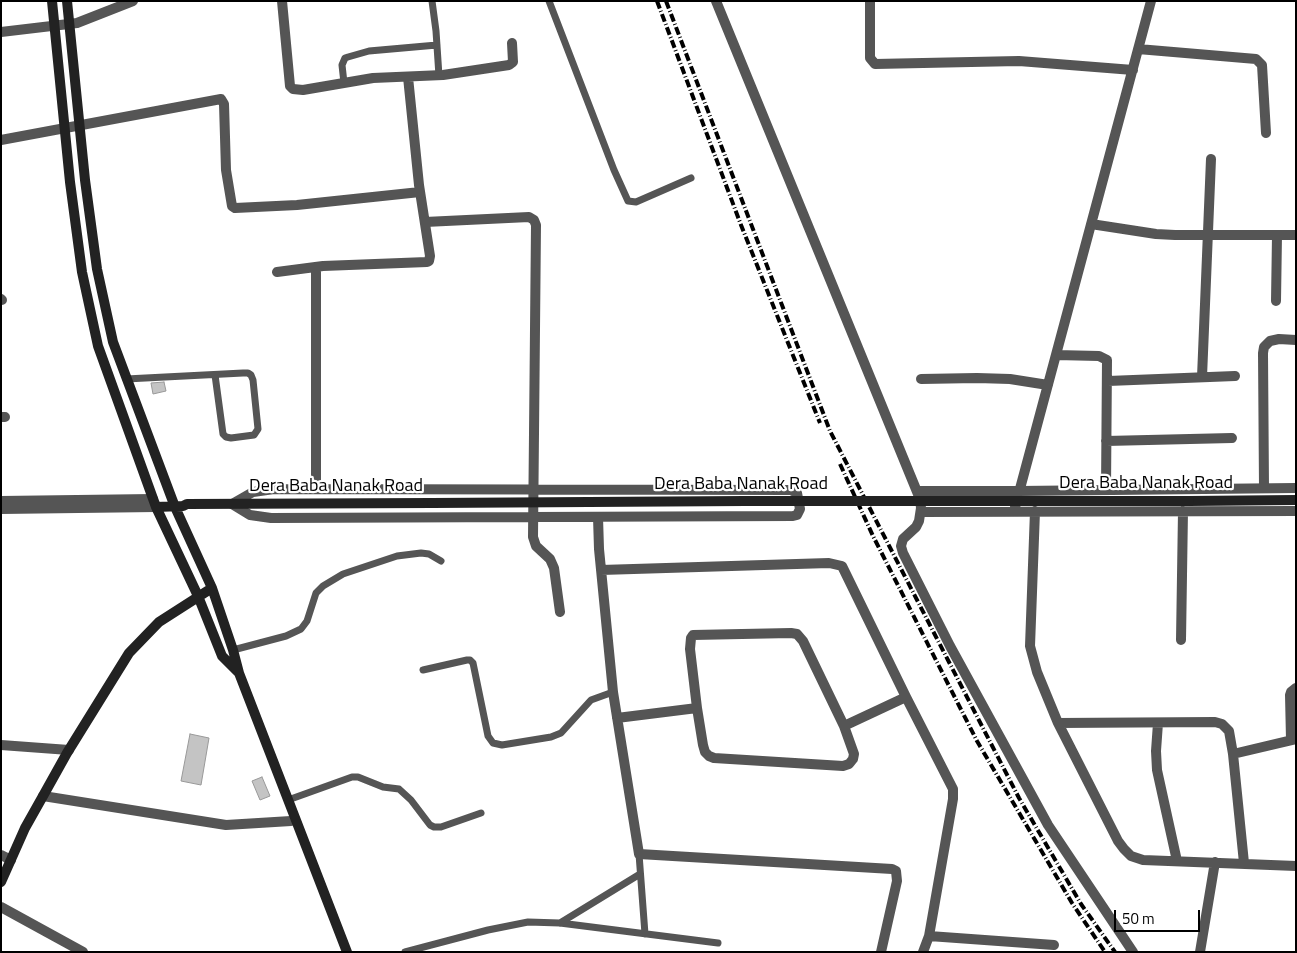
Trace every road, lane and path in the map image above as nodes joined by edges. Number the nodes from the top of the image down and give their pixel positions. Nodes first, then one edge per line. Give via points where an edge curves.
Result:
1 (52, 1) edge
2 (67, 1) edge
3 (133, 1) edge
4 (282, 1) edge
5 (432, 1) edge
6 (549, 1) edge
7 (716, 1) edge
8 (870, 1) edge
9 (1151, 1) edge
10 (70, 24) junction
11 (55, 26) junction
12 (1, 32) edge
13 (512, 43) dead end
14 (437, 45) junction
15 (1138, 49) junction
16 (1133, 70) junction
17 (439, 76) junction
18 (408, 77) junction
19 (344, 83) junction
20 (80, 126) junction
21 (64, 129) junction
22 (1266, 133) dead end
23 (1, 140) edge
24 (1211, 159) dead end
25 (691, 178) dead end
26 (420, 192) junction
27 (425, 222) junction
28 (1091, 224) junction
29 (1296, 234) edge
30 (1276, 235) junction
31 (1208, 236) junction
32 (316, 267) junction
33 (277, 272) dead end
34 (1276, 302) dead end
35 (1296, 340) edge
36 (1056, 355) junction
37 (215, 375) junction
38 (1235, 376) dead end
39 (1202, 377) junction
40 (126, 379) junction
41 (921, 379) dead end
42 (1108, 381) junction
43 (1048, 385) junction
44 (1232, 438) dead end
45 (1106, 441) junction
46 (1264, 488) junction
47 (1296, 488) edge
48 (316, 489) junction
49 (533, 489) junction
50 (1106, 490) junction
51 (917, 491) junction
52 (1019, 491) junction
53 (1296, 500) edge
54 (1, 501) edge
55 (155, 503) junction
56 (174, 503) junction
57 (232, 504) junction
58 (1, 509) edge
59 (1014, 511) junction
60 (1035, 511) junction
61 (1183, 511) junction
62 (1296, 511) edge
63 (921, 512) junction
64 (533, 517) junction
65 (598, 517) junction
66 (441, 561) dead end
67 (601, 570) junction
68 (212, 588) junction
69 (198, 596) junction
70 (560, 612) dead end
71 (1181, 640) dead end
72 (233, 650) junction
73 (423, 670) dead end
74 (239, 673) junction
75 (1296, 688) edge
76 (614, 692) junction
77 (906, 697) junction
78 (698, 708) junction
79 (617, 718) junction
80 (1058, 723) junction
81 (1158, 723) junction
82 (844, 726) junction
83 (1293, 739) edge
84 (1, 745) edge
85 (69, 750) junction
86 (1233, 754) junction
87 (43, 796) junction
88 (288, 800) junction
89 (481, 813) dead end
90 (291, 821) dead end
91 (639, 854) junction
92 (6, 858) edge
93 (1177, 861) junction
94 (1215, 862) junction
95 (1244, 863) junction
96 (1296, 866) edge
97 (640, 874) junction
98 (1, 882) edge
99 (1, 907) edge
100 (560, 923) junction
101 (645, 934) junction
102 (929, 936) junction
103 (718, 943) dead end
104 (1054, 945) dead end
105 (83, 952) edge
106 (347, 952) edge
107 (405, 952) edge
108 (881, 952) edge
109 (923, 952) edge
110 (1133, 952) edge
111 (1200, 952) edge

1 - 11 main road
2 - 10 main road
3 - 10 street
4 - 19 street via 292,89
5 - 14 lane
6 - 25 lane via 628,201 636,202
7 - 51 street
8 - 16 street via 870,58 875,64 1020,61
9 - 15 street
10 - 11 street
10 - 20 main road
11 - 12 street
11 - 21 main road
13 - 17 street via 512,64
14 - 17 lane
14 - 19 lane via 369,51 345,58 342,65
15 - 16 street
15 - 22 street via 1260,61
16 - 28 street
17 - 18 street
18 - 19 street
18 - 26 street
20 - 21 street
20 - 26 street via 222,99 226,170 230,200 235,208
20 - 40 main road via 97,269 113,342
21 - 23 street
21 - 55 main road via 82,272 98,346
24 - 31 street
26 - 27 street
27 - 32 street via 430,256 427,262
27 - 49 street via 522,217 534,220
28 - 31 street via 1156,234
28 - 36 street
29 - 30 street
30 - 31 street
30 - 34 street
31 - 39 street
32 - 33 street
32 - 48 street
35 - 46 street via 1279,339 1264,346
36 - 42 street via 1104,358 1108,363
36 - 43 street
37 - 37 lane via 251,375 258,429 254,435 231,438 223,434
37 - 40 lane
38 - 39 street
39 - 42 street
40 - 56 main road
41 - 43 street via 977,378
42 - 45 street
43 - 52 street
44 - 45 street
45 - 50 street
46 - 47 street
46 - 50 street
48 - 49 street
48 - 57 street via 261,490
49 - 64 street
49 - 65 street via 791,490 798,492 800,509 793,516
50 - 52 street
51 - 52 street
51 - 63 street
52 - 59 street
53 - 57 main road, Dera Baba Nanak Road, bridge
54 - 55 street
55 - 56 main road, Dera Baba Nanak Road
55 - 58 street
55 - 69 main road
56 - 57 main road, Dera Baba Nanak Road
56 - 68 main road
57 - 64 street via 250,515 271,518
59 - 60 street
59 - 63 street
60 - 61 street
60 - 80 street via 1030,646
61 - 62 street
61 - 71 street
63 - 110 street via 916,527 903,539 903,553 1048,825
64 - 65 street
64 - 70 street via 536,546 550,559 554,568
65 - 67 street
66 - 72 lane via 429,554 398,556 343,574 316,593 301,629
67 - 76 street
67 - 77 street via 837,563 846,570
68 - 69 main road
68 - 72 main road
69 - 74 main road via 222,656
69 - 85 main road via 159,622 129,653
72 - 74 main road
73 - 76 lane via 470,660 488,736 493,743 502,745 561,733 591,700
74 - 88 main road
75 - 83 street via 1290,695
76 - 79 street
77 - 82 street
77 - 102 street via 954,793
78 - 79 street
78 - 82 street via 705,752 714,758 843,766 849,764 854,754
78 - 82 street via 690,648 693,635 792,633 803,641
79 - 91 street
80 - 81 street
80 - 93 street via 1124,849 1131,856 1143,860
81 - 86 street via 1222,724 1228,731
81 - 93 street via 1157,770
83 - 86 street
84 - 85 street
85 - 87 main road
86 - 95 street
87 - 90 street via 226,825
87 - 92 main road
88 - 89 lane via 358,777 382,787 399,789 434,827
88 - 106 main road
91 - 97 lane
91 - 108 street via 892,869 896,871 897,880
92 - 98 main road
93 - 94 street
94 - 95 street
94 - 111 street
95 - 96 street
97 - 100 lane
97 - 101 lane
99 - 105 street
100 - 101 lane
100 - 107 lane via 528,922
101 - 103 lane
102 - 104 street
102 - 109 street

